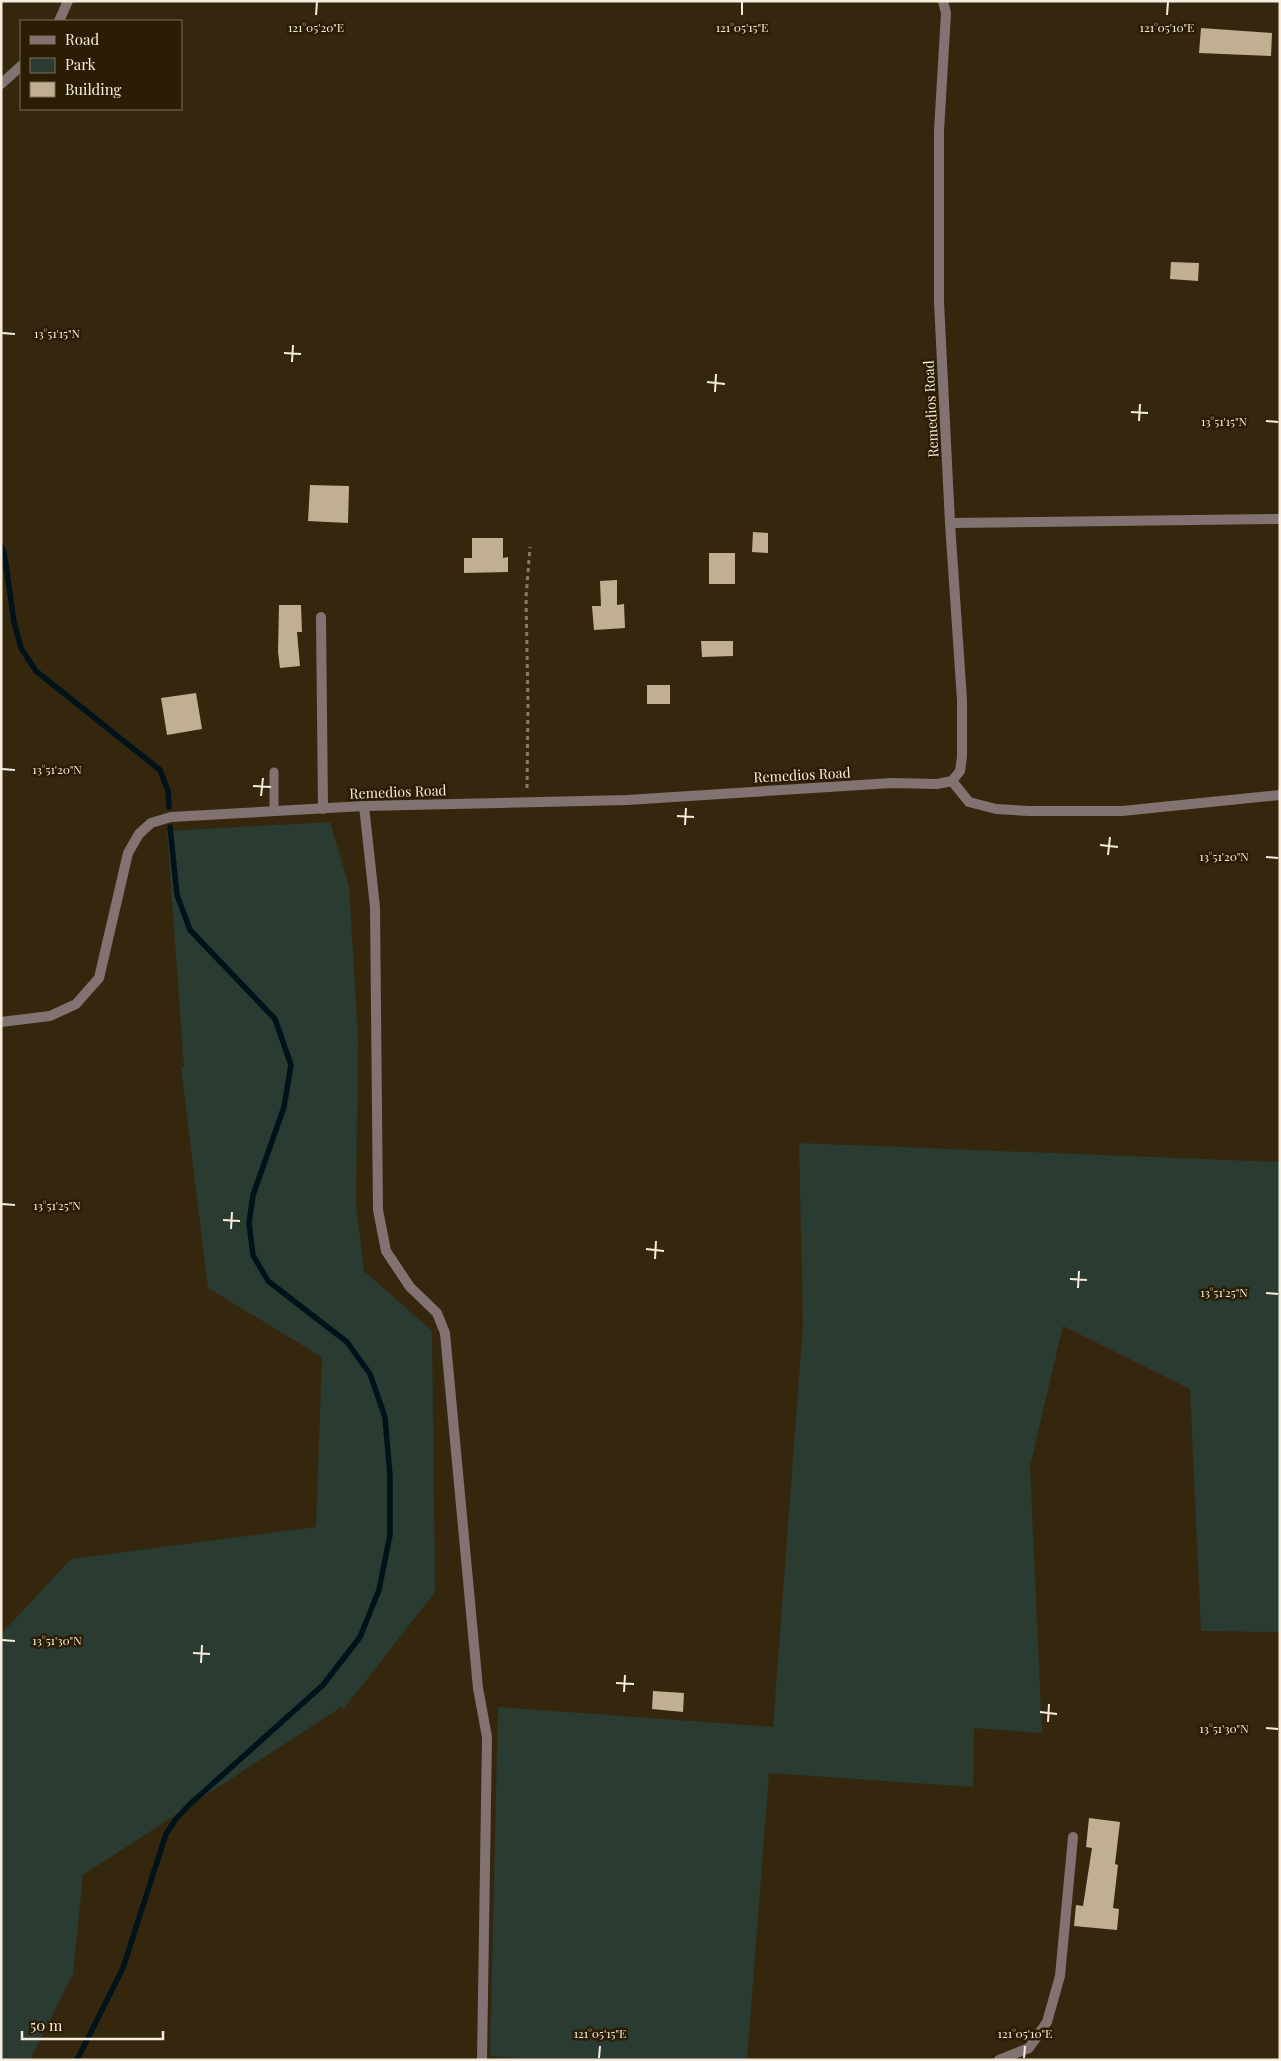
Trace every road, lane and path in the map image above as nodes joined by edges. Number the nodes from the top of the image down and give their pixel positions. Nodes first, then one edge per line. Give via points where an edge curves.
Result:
1 (68, 1) edge
2 (943, 1) edge
3 (59, 20) edge
4 (20, 67) edge
5 (1, 84) edge
6 (1280, 519) edge
7 (950, 523) junction
8 (530, 547) dead end
9 (321, 617) dead end
10 (274, 772) dead end
11 (952, 781) junction
12 (1280, 795) edge
13 (527, 801) junction
14 (364, 806) junction
15 (323, 809) junction
16 (274, 811) junction
17 (1, 1022) edge
18 (1073, 1837) dead end
19 (482, 2060) edge
20 (999, 2060) edge

1 - 3 street
2 - 7 street, Remedios Road via 946,13 939,131 939,302
4 - 5 street
6 - 7 street
7 - 11 street, Remedios Road via 962,700 962,757 960,770
8 - 13 path via 526,597
9 - 15 street
10 - 16 lane
11 - 12 street via 969,802 996,809 1028,811 1122,811
11 - 13 street, Remedios Road via 627,800
13 - 14 street, Remedios Road
14 - 15 street, Remedios Road
14 - 19 street via 376,907 378,1210 386,1251 410,1287 436,1313 445,1333 477,1679 487,1737
15 - 16 street, Remedios Road
16 - 17 street, Remedios Road via 171,817 152,823 139,834 128,852 99,978 76,1004 50,1016
18 - 20 street via 1060,1976 1047,2022 1029,2048

